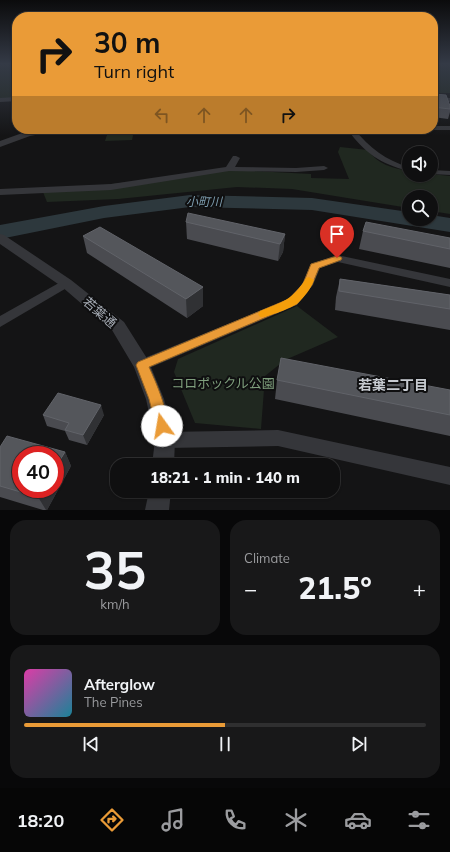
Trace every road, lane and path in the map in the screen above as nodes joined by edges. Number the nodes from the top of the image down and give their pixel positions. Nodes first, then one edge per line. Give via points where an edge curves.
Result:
1 (12, 99) edge
2 (438, 99) edge
3 (0, 100) edge
4 (450, 100) edge
5 (438, 128) edge
6 (450, 128) edge
7 (28, 134) edge
8 (355, 134) edge
9 (0, 144) edge
10 (236, 158) dead end
11 (402, 167) edge
12 (324, 168) dead end
13 (229, 169) junction
14 (438, 172) edge
15 (450, 173) edge
16 (0, 192) edge
17 (0, 238) edge
18 (66, 283) junction
19 (450, 283) edge
20 (0, 322) edge
21 (142, 365) junction
22 (165, 440) junction
23 (164, 458) edge
24 (450, 476) edge
25 (159, 498) edge
26 (157, 510) edge

1 - 3 street
2 - 4 street
5 - 6 street
7 - 9 street
8 - 11 street via 376,156
10 - 13 street
12 - 13 street
13 - 16 street via 111,187
14 - 15 street
17 - 18 street, 若葉通
18 - 20 street
18 - 21 street, 若葉通 via 118,326
19 - 21 street via 337,258 315,266 308,285 293,302
21 - 22 street, 若葉通 via 155,399
22 - 23 street, 若葉通
22 - 24 street via 278,438
25 - 26 street

